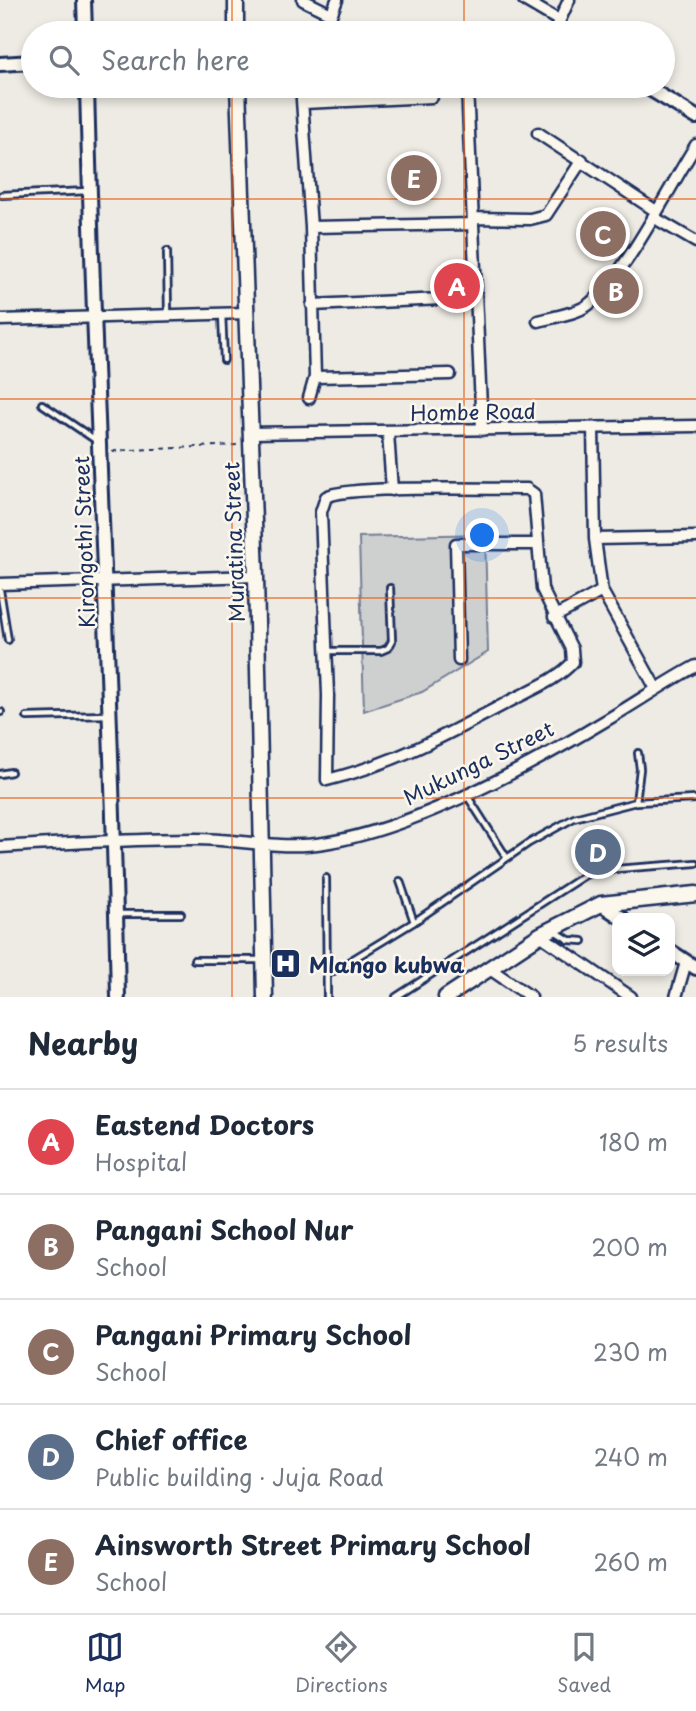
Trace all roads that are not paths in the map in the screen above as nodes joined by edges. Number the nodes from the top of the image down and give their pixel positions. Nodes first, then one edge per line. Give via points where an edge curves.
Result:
1 (84, 0) edge
2 (236, 0) edge
3 (303, 0) edge
4 (337, 0) edge
5 (524, 0) edge
6 (569, 0) edge
7 (331, 14) junction
8 (558, 20) joint
9 (85, 21) edge
10 (236, 21) edge
11 (328, 21) edge
12 (21, 63) edge
13 (0, 64) edge
14 (87, 98) edge
15 (238, 98) edge
16 (303, 98) edge
17 (411, 98) edge
18 (468, 98) edge
19 (665, 98) edge
20 (304, 103) junction
21 (696, 117) edge
22 (538, 133) dead end
23 (696, 145) edge
24 (582, 160) junction
25 (90, 191) junction
26 (2, 195) edge
27 (654, 214) junction
28 (473, 221) junction
29 (311, 227) junction
30 (696, 242) edge
31 (167, 251) dead end
32 (442, 299) dead end
33 (312, 305) junction
34 (222, 313) junction
35 (247, 313) junction
36 (168, 315) junction
37 (92, 316) junction
38 (0, 320) edge
39 (538, 321) dead end
40 (224, 360) dead end
41 (450, 374) dead end
42 (315, 377) junction
43 (309, 398) dead end
44 (42, 404) dead end
45 (696, 426) edge
46 (593, 428) junction
47 (482, 430) junction
48 (388, 433) junction
49 (250, 440) junction
50 (98, 447) junction
51 (391, 490) junction
52 (696, 537) edge
53 (595, 539) junction
54 (537, 544) junction
55 (256, 576) junction
56 (103, 583) junction
57 (0, 584) edge
58 (390, 588) dead end
59 (0, 590) edge
60 (602, 592) junction
61 (554, 617) junction
62 (8, 640) dead end
63 (326, 651) junction
64 (459, 660) dead end
65 (696, 666) edge
66 (655, 687) junction
67 (109, 715) junction
68 (27, 717) dead end
69 (638, 753) dead end
70 (11, 772) dead end
71 (0, 774) edge
72 (465, 793) junction
73 (696, 799) edge
74 (636, 802) junction
75 (115, 841) junction
76 (261, 845) junction
77 (0, 847) edge
78 (507, 858) junction
79 (696, 863) edge
80 (326, 878) dead end
81 (400, 881) dead end
82 (696, 894) edge
83 (593, 912) junction
84 (117, 914) junction
85 (181, 914) dead end
86 (612, 916) edge
87 (414, 922) junction
88 (546, 932) junction
89 (583, 941) dead end
90 (675, 954) edge
91 (194, 960) dead end
92 (265, 960) junction
93 (691, 965) edge
94 (490, 969) junction
95 (327, 975) junction
96 (118, 997) edge
97 (265, 997) edge
98 (327, 997) edge
99 (396, 997) edge
100 (446, 997) edge
101 (531, 997) edge
102 (631, 997) edge
103 (676, 997) edge

1 - 9 street
2 - 10 main road
3 - 7 street
4 - 7 street
5 - 8 street
6 - 8 street
7 - 11 street
12 - 13 street
14 - 25 street, Kirongothi Street
15 - 35 main road, Muratina Street
16 - 20 street
17 - 20 street
18 - 28 street
19 - 21 street
20 - 29 street
22 - 24 street
23 - 27 street
24 - 27 street
24 - 28 street via 546,215
25 - 26 lane
25 - 37 street, Kirongothi Street
27 - 30 street
27 - 39 street via 598,296 580,309
28 - 29 street
28 - 47 street
29 - 33 street
31 - 36 lane
32 - 33 street
33 - 42 street
34 - 35 street
34 - 36 street
34 - 40 lane
35 - 49 main road, Muratina Street
36 - 37 street
37 - 38 street
37 - 50 street, Kirongothi Street
41 - 42 street
42 - 43 street
44 - 50 lane
45 - 46 street, Hombe Road
46 - 47 street, Hombe Road
46 - 53 street
47 - 48 street, Hombe Road
48 - 49 street, Hombe Road
48 - 51 street
49 - 55 main road, Muratina Street
50 - 56 street, Kirongothi Street
51 - 54 street via 527,489 534,495
51 - 63 street via 338,492 323,502
52 - 53 street
53 - 60 street
54 - 61 street via 542,590
54 - 64 street via 456,544
55 - 56 street
55 - 76 main road, Muratina Street
56 - 57 street
56 - 67 street, Kirongothi Street
58 - 63 lane via 392,641 388,648
59 - 62 lane
60 - 61 street
60 - 66 street
61 - 63 street via 573,653 569,667 436,740 359,772 327,780
65 - 66 street, Mukunga Street
66 - 72 street, Mukunga Street via 611,718
67 - 68 lane
67 - 75 street, Kirongothi Street
69 - 74 lane
70 - 71 lane
72 - 76 street, Mukunga Street via 390,825 336,840
72 - 78 lane
73 - 74 lane
74 - 78 lane via 575,818
75 - 76 street, Mukunga Street via 196,839
75 - 77 street, Mukunga Street
75 - 84 street, Kirongothi Street
76 - 92 main road, Muratina Street
78 - 87 lane
79 - 99 lane via 585,875
80 - 95 lane
81 - 87 lane
82 - 83 main road
83 - 86 street
83 - 88 main road
84 - 85 lane
84 - 96 street, Kirongothi Street
87 - 95 lane
88 - 89 lane
88 - 94 main road
88 - 102 street
90 - 93 street
91 - 92 lane
92 - 97 main road, Muratina Street
93 - 103 street
94 - 100 main road
94 - 101 street
95 - 98 lane

